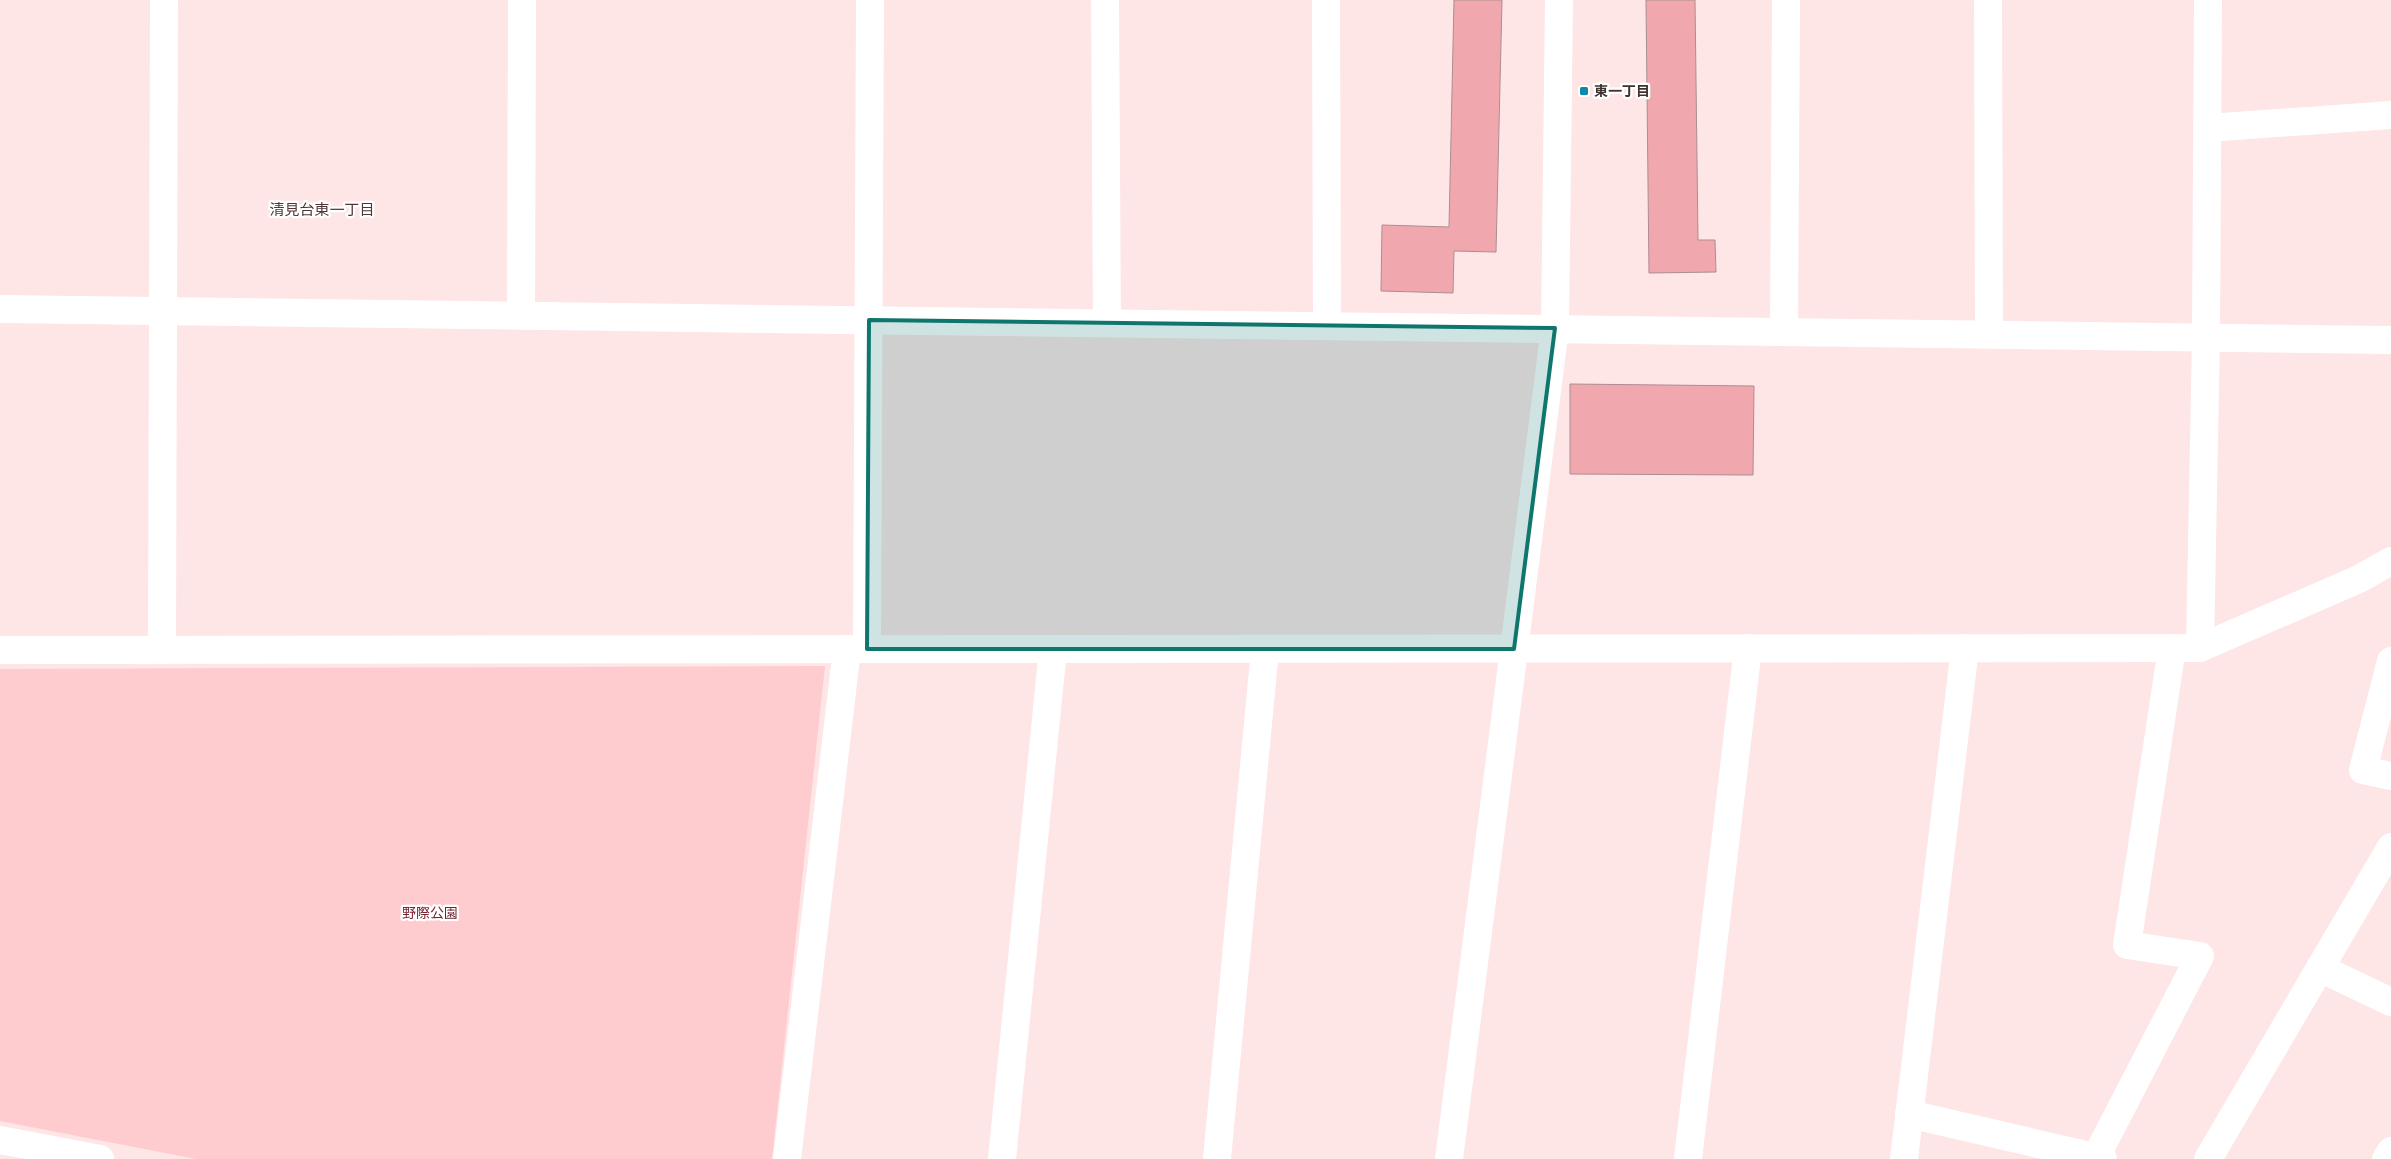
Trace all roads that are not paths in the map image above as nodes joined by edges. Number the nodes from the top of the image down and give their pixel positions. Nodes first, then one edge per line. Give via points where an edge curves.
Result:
1 (164, 0) edge
2 (522, 0) edge
3 (870, 0) edge
4 (1105, 0) edge
5 (1326, 0) edge
6 (1559, 0) edge
7 (1786, 0) edge
8 (1988, 0) edge
9 (2208, 0) edge
10 (2391, 116) edge
11 (2207, 128) junction
12 (0, 309) edge
13 (163, 311) junction
14 (521, 316) junction
15 (869, 320) junction
16 (1107, 323) junction
17 (1327, 326) junction
18 (1555, 328) junction
19 (1784, 332) junction
20 (1990, 334) junction
21 (2206, 337) junction
22 (2391, 340) edge
23 (2391, 561) edge
24 (1748, 648) junction
25 (1965, 648) junction
26 (2172, 648) junction
27 (2200, 648) junction
28 (857, 649) junction
29 (1053, 649) junction
30 (1265, 649) junction
31 (1514, 649) junction
32 (0, 650) edge
33 (162, 650) junction
34 (2391, 661) edge
35 (2391, 776) edge
36 (2391, 847) edge
37 (2320, 968) junction
38 (2391, 1002) edge
39 (1909, 1114) junction
40 (0, 1140) edge
41 (2391, 1151) edge
42 (2098, 1158) edge
43 (100, 1159) edge
44 (787, 1159) edge
45 (1002, 1159) edge
46 (1216, 1159) edge
47 (1449, 1159) edge
48 (1688, 1159) edge
49 (1904, 1159) edge
50 (2208, 1159) edge
51 (2386, 1159) edge

1 - 13 street
2 - 14 street
3 - 15 street
4 - 16 street
5 - 17 street
6 - 18 street
7 - 19 street
8 - 20 street
9 - 11 street
10 - 11 street
11 - 21 street
12 - 13 street
13 - 14 street
13 - 33 street
14 - 15 street
15 - 16 street
15 - 28 street
16 - 17 street
17 - 18 street
18 - 19 street
18 - 31 street
19 - 20 street
20 - 21 street
21 - 22 street
21 - 27 street
23 - 27 street via 2359,579
24 - 25 street
24 - 31 street
24 - 48 street
25 - 26 street
25 - 39 street
26 - 27 street
26 - 42 street via 2127,946 2200,956
28 - 29 street
28 - 33 street
28 - 44 street
29 - 30 street
29 - 45 street
30 - 31 street
30 - 46 street
31 - 47 street
32 - 33 street
34 - 35 street via 2363,770
36 - 37 street
37 - 38 street
37 - 50 street
39 - 42 street
39 - 49 street
40 - 43 street
41 - 51 street

